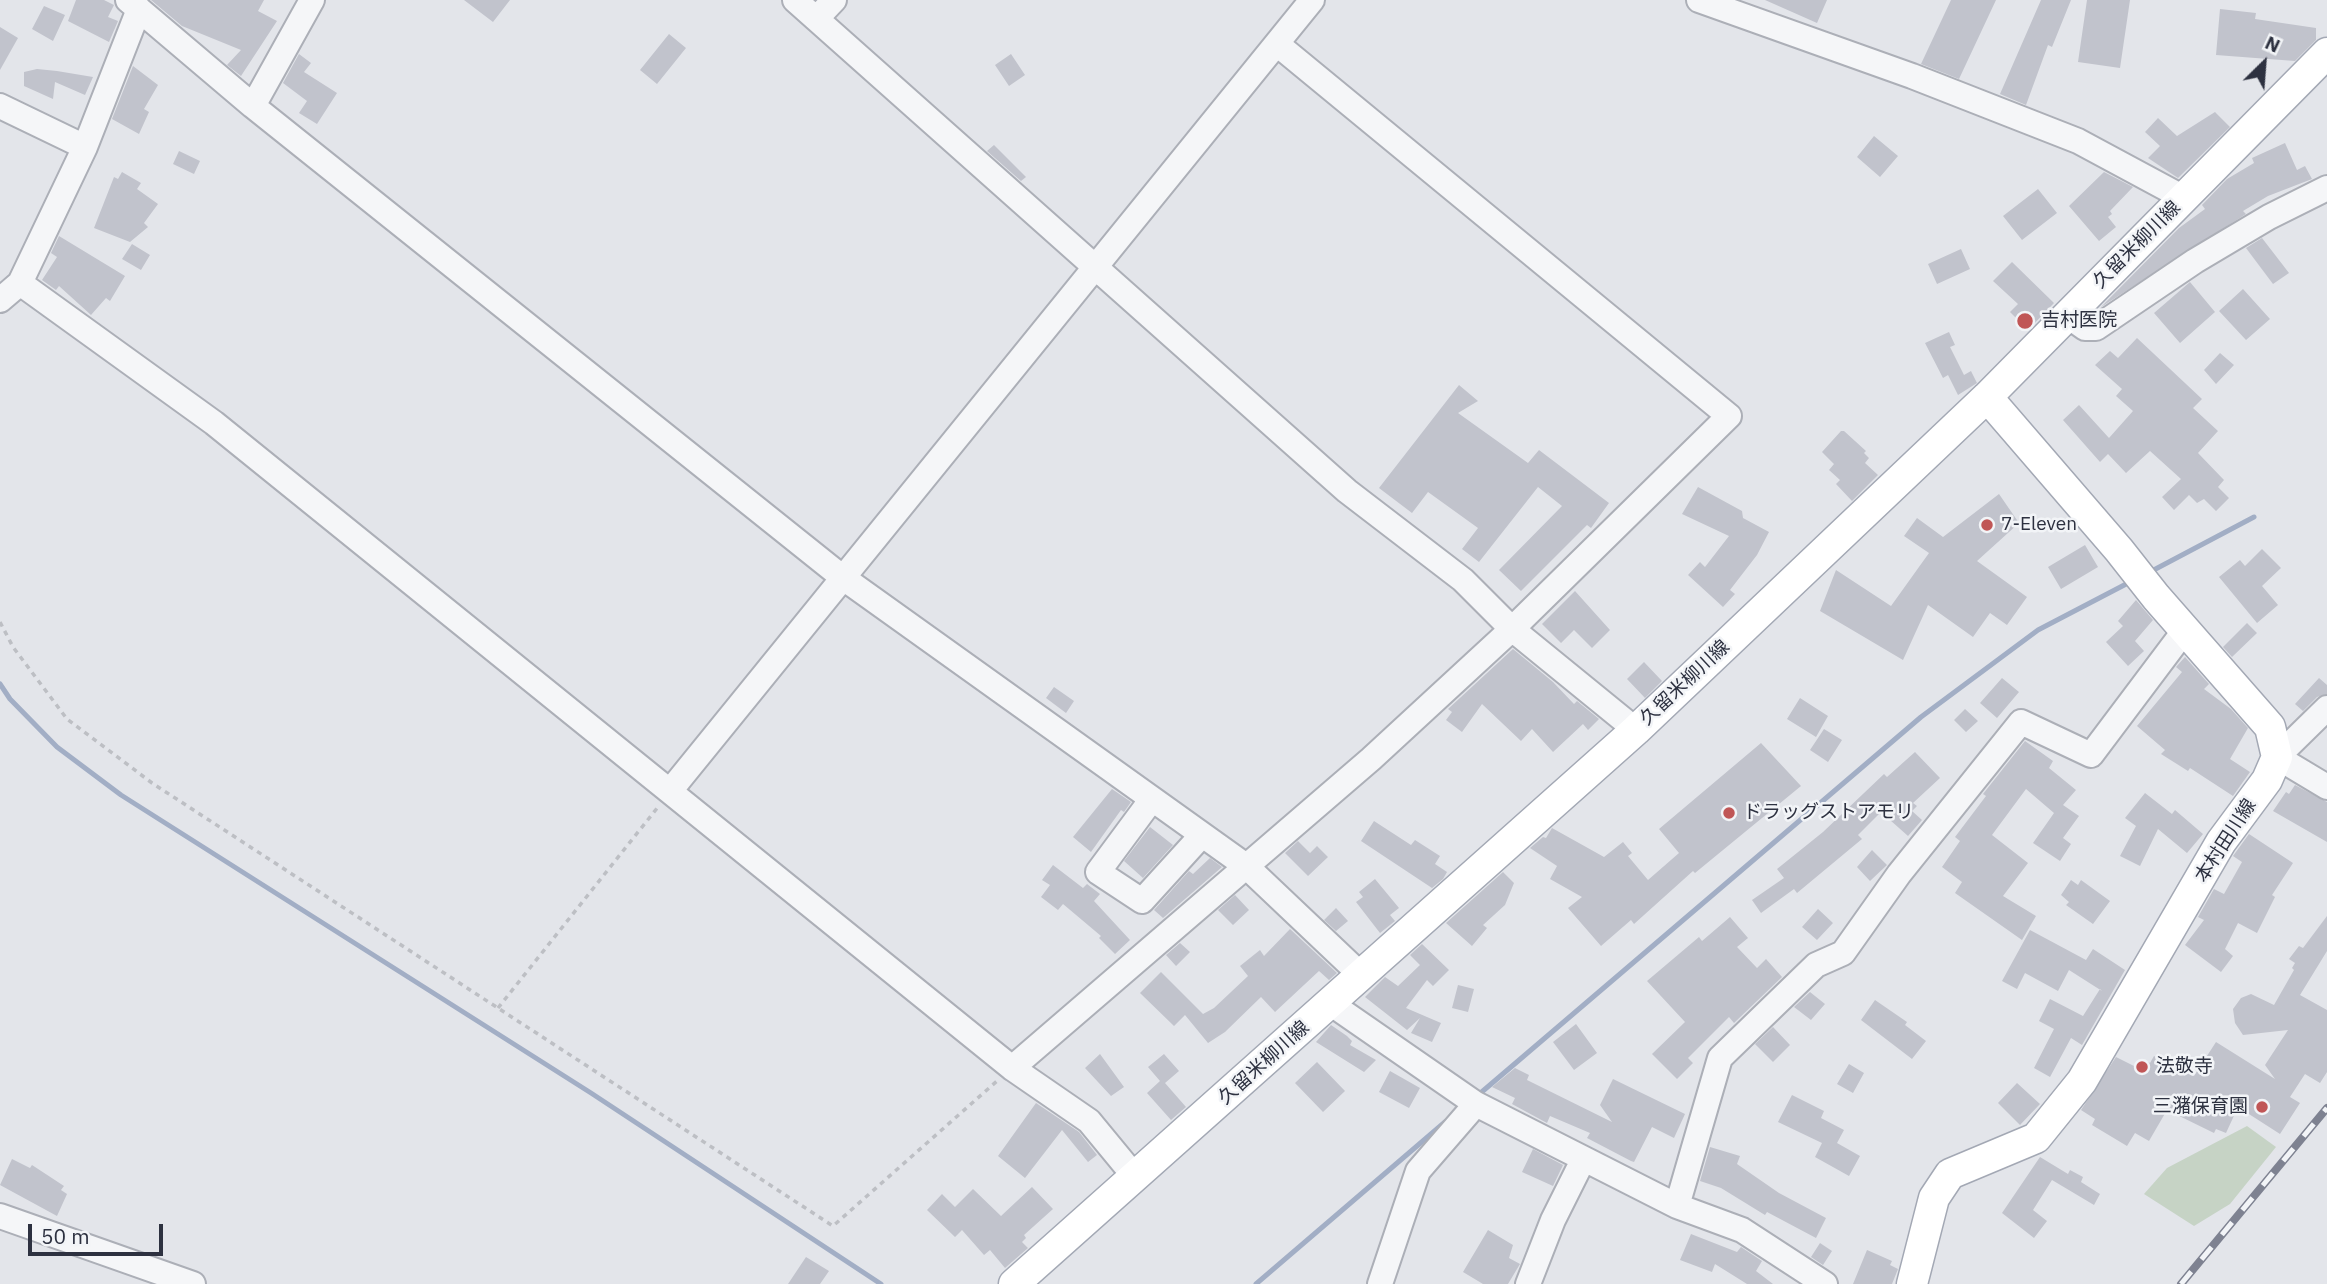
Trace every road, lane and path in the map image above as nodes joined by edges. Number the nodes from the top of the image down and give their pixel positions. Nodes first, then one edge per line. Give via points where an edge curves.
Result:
1 (312, 0) edge
2 (794, 0) edge
3 (834, 0) edge
4 (1312, 0) edge
5 (1699, 0) edge
6 (134, 3) edge
7 (817, 18) junction
8 (1277, 44) junction
9 (2327, 52) edge
10 (0, 106) edge
11 (253, 106) junction
12 (85, 147) junction
13 (2327, 188) edge
14 (2184, 198) junction
15 (1095, 268) junction
16 (20, 283) junction
17 (0, 300) edge
18 (2068, 316) junction
19 (1987, 397) junction
20 (842, 577) junction
21 (0, 622) edge
22 (1512, 629) junction
23 (2185, 630) junction
24 (2327, 708) edge
25 (1636, 730) junction
26 (2277, 757) junction
27 (2327, 787) edge
28 (670, 792) junction
29 (1152, 799) junction
30 (1202, 835) junction
31 (1246, 866) junction
32 (1362, 975) junction
33 (1330, 1003) junction
34 (498, 1008) junction
35 (1012, 1068) junction
36 (1476, 1104) junction
37 (1583, 1160) junction
38 (1136, 1178) junction
39 (1677, 1206) junction
40 (0, 1216) edge
41 (193, 1284) edge
42 (1014, 1284) edge
43 (1380, 1284) edge
44 (1528, 1284) edge
45 (1825, 1284) edge
46 (1912, 1284) edge

1 - 11 street
2 - 7 street
3 - 7 street
4 - 8 street
5 - 14 street via 2078,141
6 - 11 street
6 - 12 street
7 - 15 street
8 - 15 street
8 - 22 street via 1729,416
9 - 14 main road, 久留米柳川線
10 - 12 street
11 - 20 street
12 - 16 street
13 - 18 street via 2195,261 2096,328 2085,328
14 - 18 main road, 久留米柳川線
15 - 20 street
15 - 22 street via 1347,491 1463,580
16 - 17 street
16 - 28 street via 214,423
18 - 19 main road, 久留米柳川線
19 - 23 main road
19 - 25 main road, 久留米柳川線
20 - 28 street
20 - 29 street
21 - 34 path via 13,647 67,719 152,783
22 - 25 street
22 - 31 street
23 - 26 main road via 2270,727
23 - 39 street via 2091,755 2021,722 1899,874 1843,953 1816,965 1720,1058
24 - 26 street
25 - 32 main road, 久留米柳川線
26 - 27 street
26 - 46 main road, 本村田川線 via 2267,780 2221,842 2082,1081 2036,1138 1950,1174 1944,1182 1930,1210
28 - 34 path
28 - 35 street
29 - 30 street
29 - 30 street via 1098,872 1142,901
30 - 31 street
31 - 32 street
31 - 35 street
32 - 33 main road, 久留米柳川線
33 - 36 street
33 - 38 main road, 久留米柳川線
34 - 35 path via 833,1226
35 - 38 street via 1089,1121
36 - 37 street
36 - 43 street via 1418,1171
37 - 39 street
37 - 44 street
38 - 42 main road, 久留米柳川線
39 - 45 street via 1742,1230
40 - 41 street

